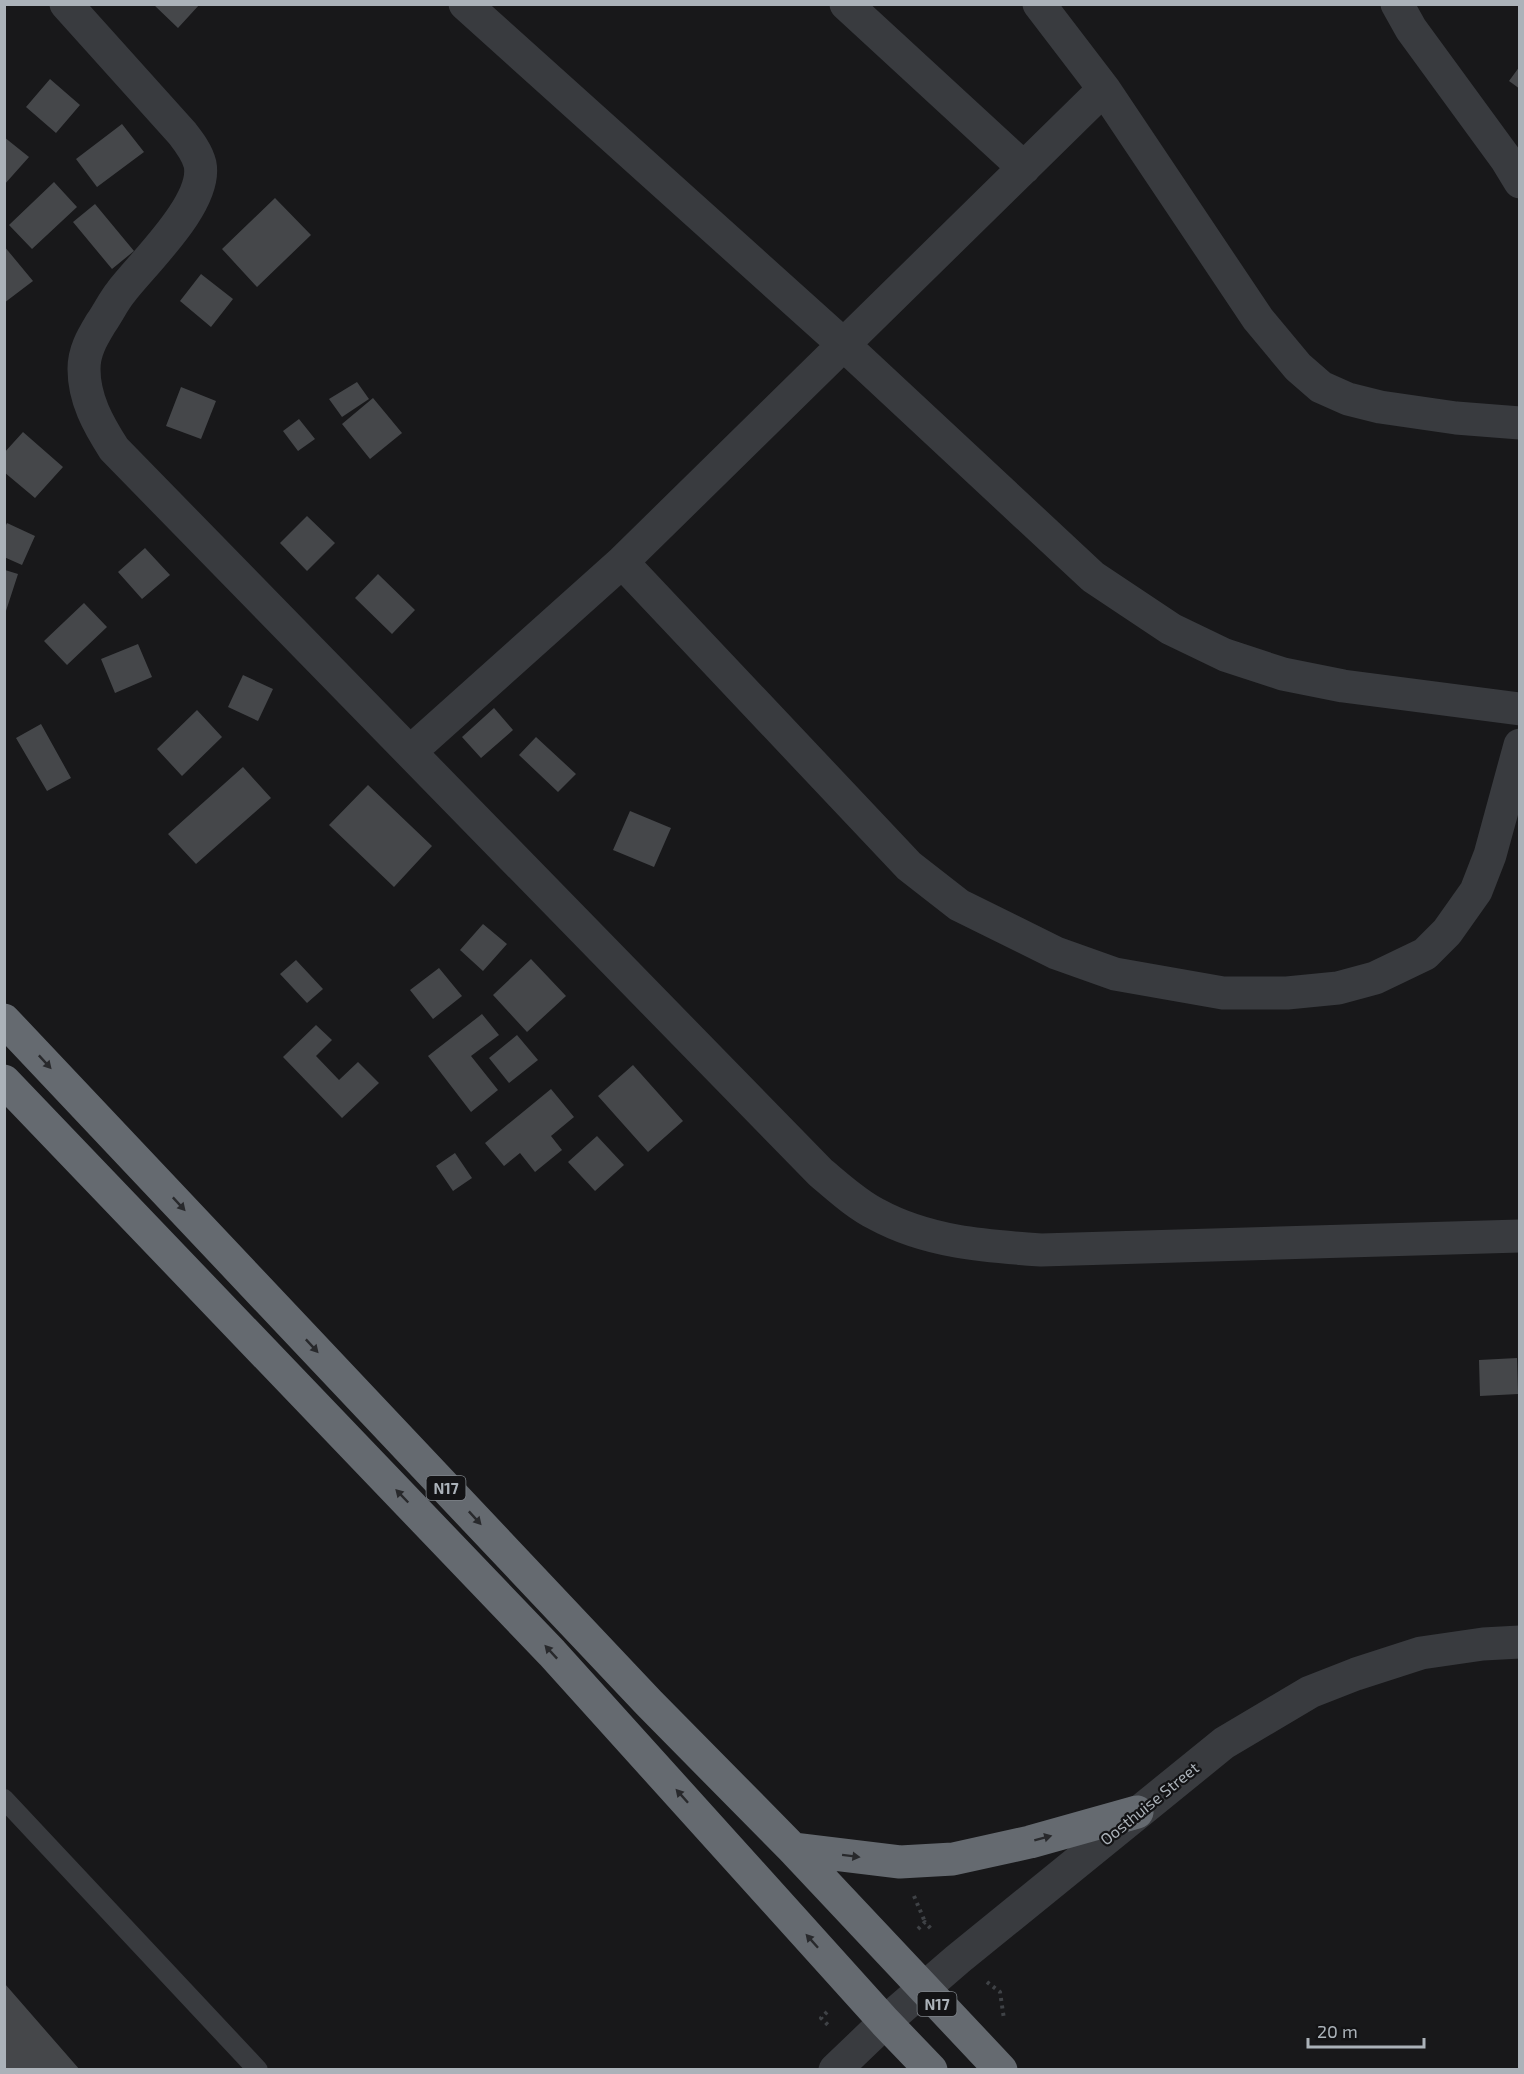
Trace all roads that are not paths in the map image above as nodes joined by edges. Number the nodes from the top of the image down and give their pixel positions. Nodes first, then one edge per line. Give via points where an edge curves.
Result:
1 (66, 4) edge
2 (465, 4) edge
3 (846, 4) edge
4 (1039, 4) edge
5 (1397, 4) edge
6 (1104, 88) junction
7 (1024, 168) junction
8 (1520, 182) edge
9 (843, 345) junction
10 (1520, 423) edge
11 (622, 562) junction
12 (1520, 709) edge
13 (1520, 745) edge
14 (411, 751) junction
15 (4, 1020) edge
16 (4, 1081) edge
17 (1520, 1236) edge
18 (1520, 1642) edge
19 (4, 1799) edge
20 (1137, 1812) junction
21 (793, 1849) junction
22 (923, 1989) junction
23 (885, 2022) junction
24 (258, 2070) edge
25 (835, 2070) edge
26 (931, 2070) edge
27 (1001, 2070) edge

1 - 14 street via 168,116 197,154 200,166 200,181 192,202 120,294 87,348 87,398 114,449
2 - 9 street
3 - 7 street
4 - 6 street
5 - 8 street
6 - 7 street
6 - 10 street via 1258,319 1298,367 1321,387 1380,407
7 - 9 street
9 - 11 street
9 - 12 street via 1093,577 1172,629 1226,656 1283,674 1343,686
11 - 13 street via 909,866 959,905 1056,953 1115,974 1223,993 1287,993 1338,988 1375,978 1425,954 1447,932 1476,891 1490,855
11 - 14 street
14 - 17 street via 821,1173 875,1214 906,1228 950,1241 1041,1250
15 -> 21 highway, N17 via 649,1703
23 -> 16 highway, N17 via 552,1653
18 - 20 street, Oosthuise Street via 1421,1653 1310,1692 1224,1743
19 - 24 lane
21 -> 20 highway via 900,1862 953,1859
20 - 22 street, Oosthuise Street
21 - 22 highway, N17
22 - 23 street, Oosthuise Street
22 - 27 highway, N17
23 - 25 street, Oosthuise Street
23 - 26 highway, N17

